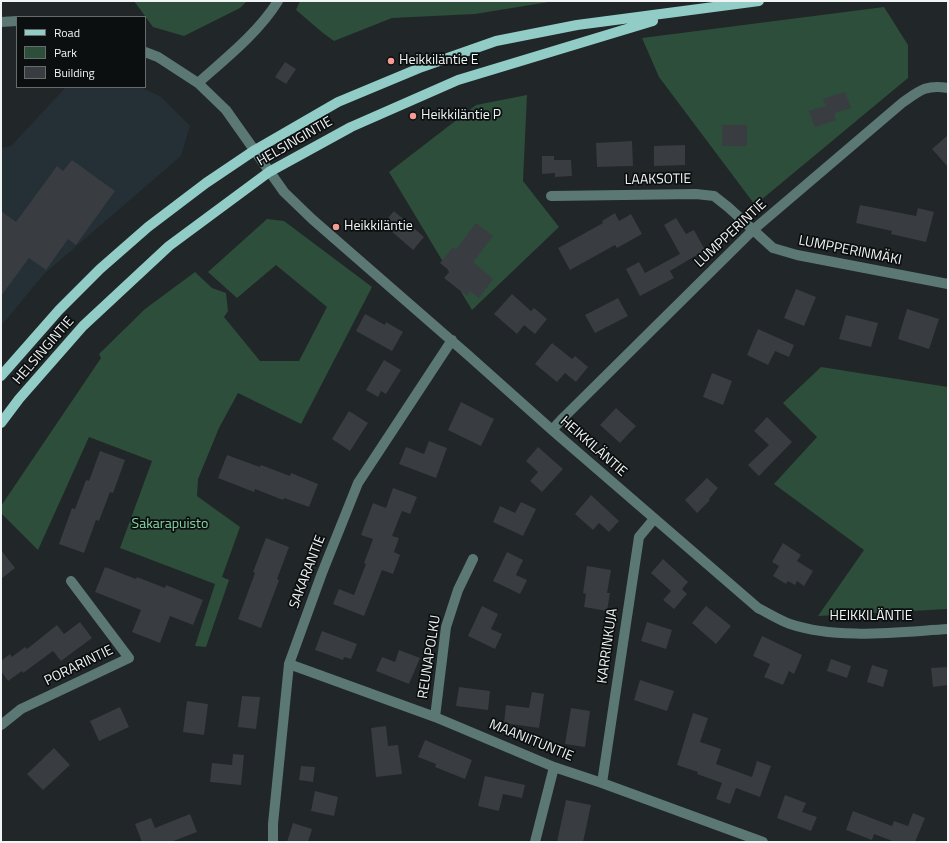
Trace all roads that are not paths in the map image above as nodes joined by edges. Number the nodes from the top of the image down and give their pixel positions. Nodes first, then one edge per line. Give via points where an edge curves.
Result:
1 (278, 1) edge
2 (759, 1) edge
3 (681, 12) junction
4 (16, 21) edge
5 (1, 22) edge
6 (146, 52) edge
7 (198, 83) junction
8 (948, 88) edge
9 (255, 150) junction
10 (269, 172) junction
11 (551, 196) dead end
12 (753, 230) junction
13 (948, 284) edge
14 (452, 340) junction
15 (1, 376) edge
16 (1, 422) edge
17 (552, 430) junction
18 (654, 518) junction
19 (473, 559) dead end
20 (71, 581) dead end
21 (948, 630) edge
22 (289, 664) junction
23 (435, 717) junction
24 (1, 725) edge
25 (554, 767) junction
26 (602, 783) junction
27 (733, 837) edge
28 (273, 842) edge
29 (535, 842) edge
30 (763, 842) edge

1 - 7 street via 262,24
2 - 3 main road, HELSINGINTIE
3 - 9 main road, HELSINGINTIE via 577,25 496,41 422,67 338,102
3 - 10 main road, HELSINGINTIE via 458,80 351,127
4 - 5 street
6 - 7 street, HEIKKILÄNTIE via 158,57
7 - 9 street, HEIKKILÄNTIE via 226,110
8 - 12 street, LUMPPERINTIE via 936,86 918,91
9 - 10 street, HEIKKILÄNTIE
9 - 15 main road, HELSINGINTIE via 189,196 100,269 59,310
10 - 14 street, HEIKKILÄNTIE via 284,192 312,218
10 - 16 main road, HELSINGINTIE via 169,246 84,326
11 - 12 street, LAAKSOTIE via 714,196
12 - 13 street, LUMPPERINMÄKI via 773,248 797,255
12 - 17 street, LUMPPERINTIE
14 - 17 street, HEIKKILÄNTIE
14 - 22 street, SAKARANTIE via 358,483
17 - 18 street, HEIKKILÄNTIE
18 - 21 street, HEIKKILÄNTIE via 758,608 790,624 816,631 844,634
18 - 26 street, KARRINKUJA via 639,537
19 - 23 street, REUNAPOLKU via 458,590 446,627
20 - 24 street, PORARINTIE via 129,658 21,709
22 - 23 street, MAANIITUNTIE
22 - 28 street, SAKARANTIE
23 - 25 street, MAANIITUNTIE
25 - 26 street, MAANIITUNTIE
25 - 29 street
26 - 27 street, MAANIITUNTIE
27 - 30 street, MAANIITUNTIE

